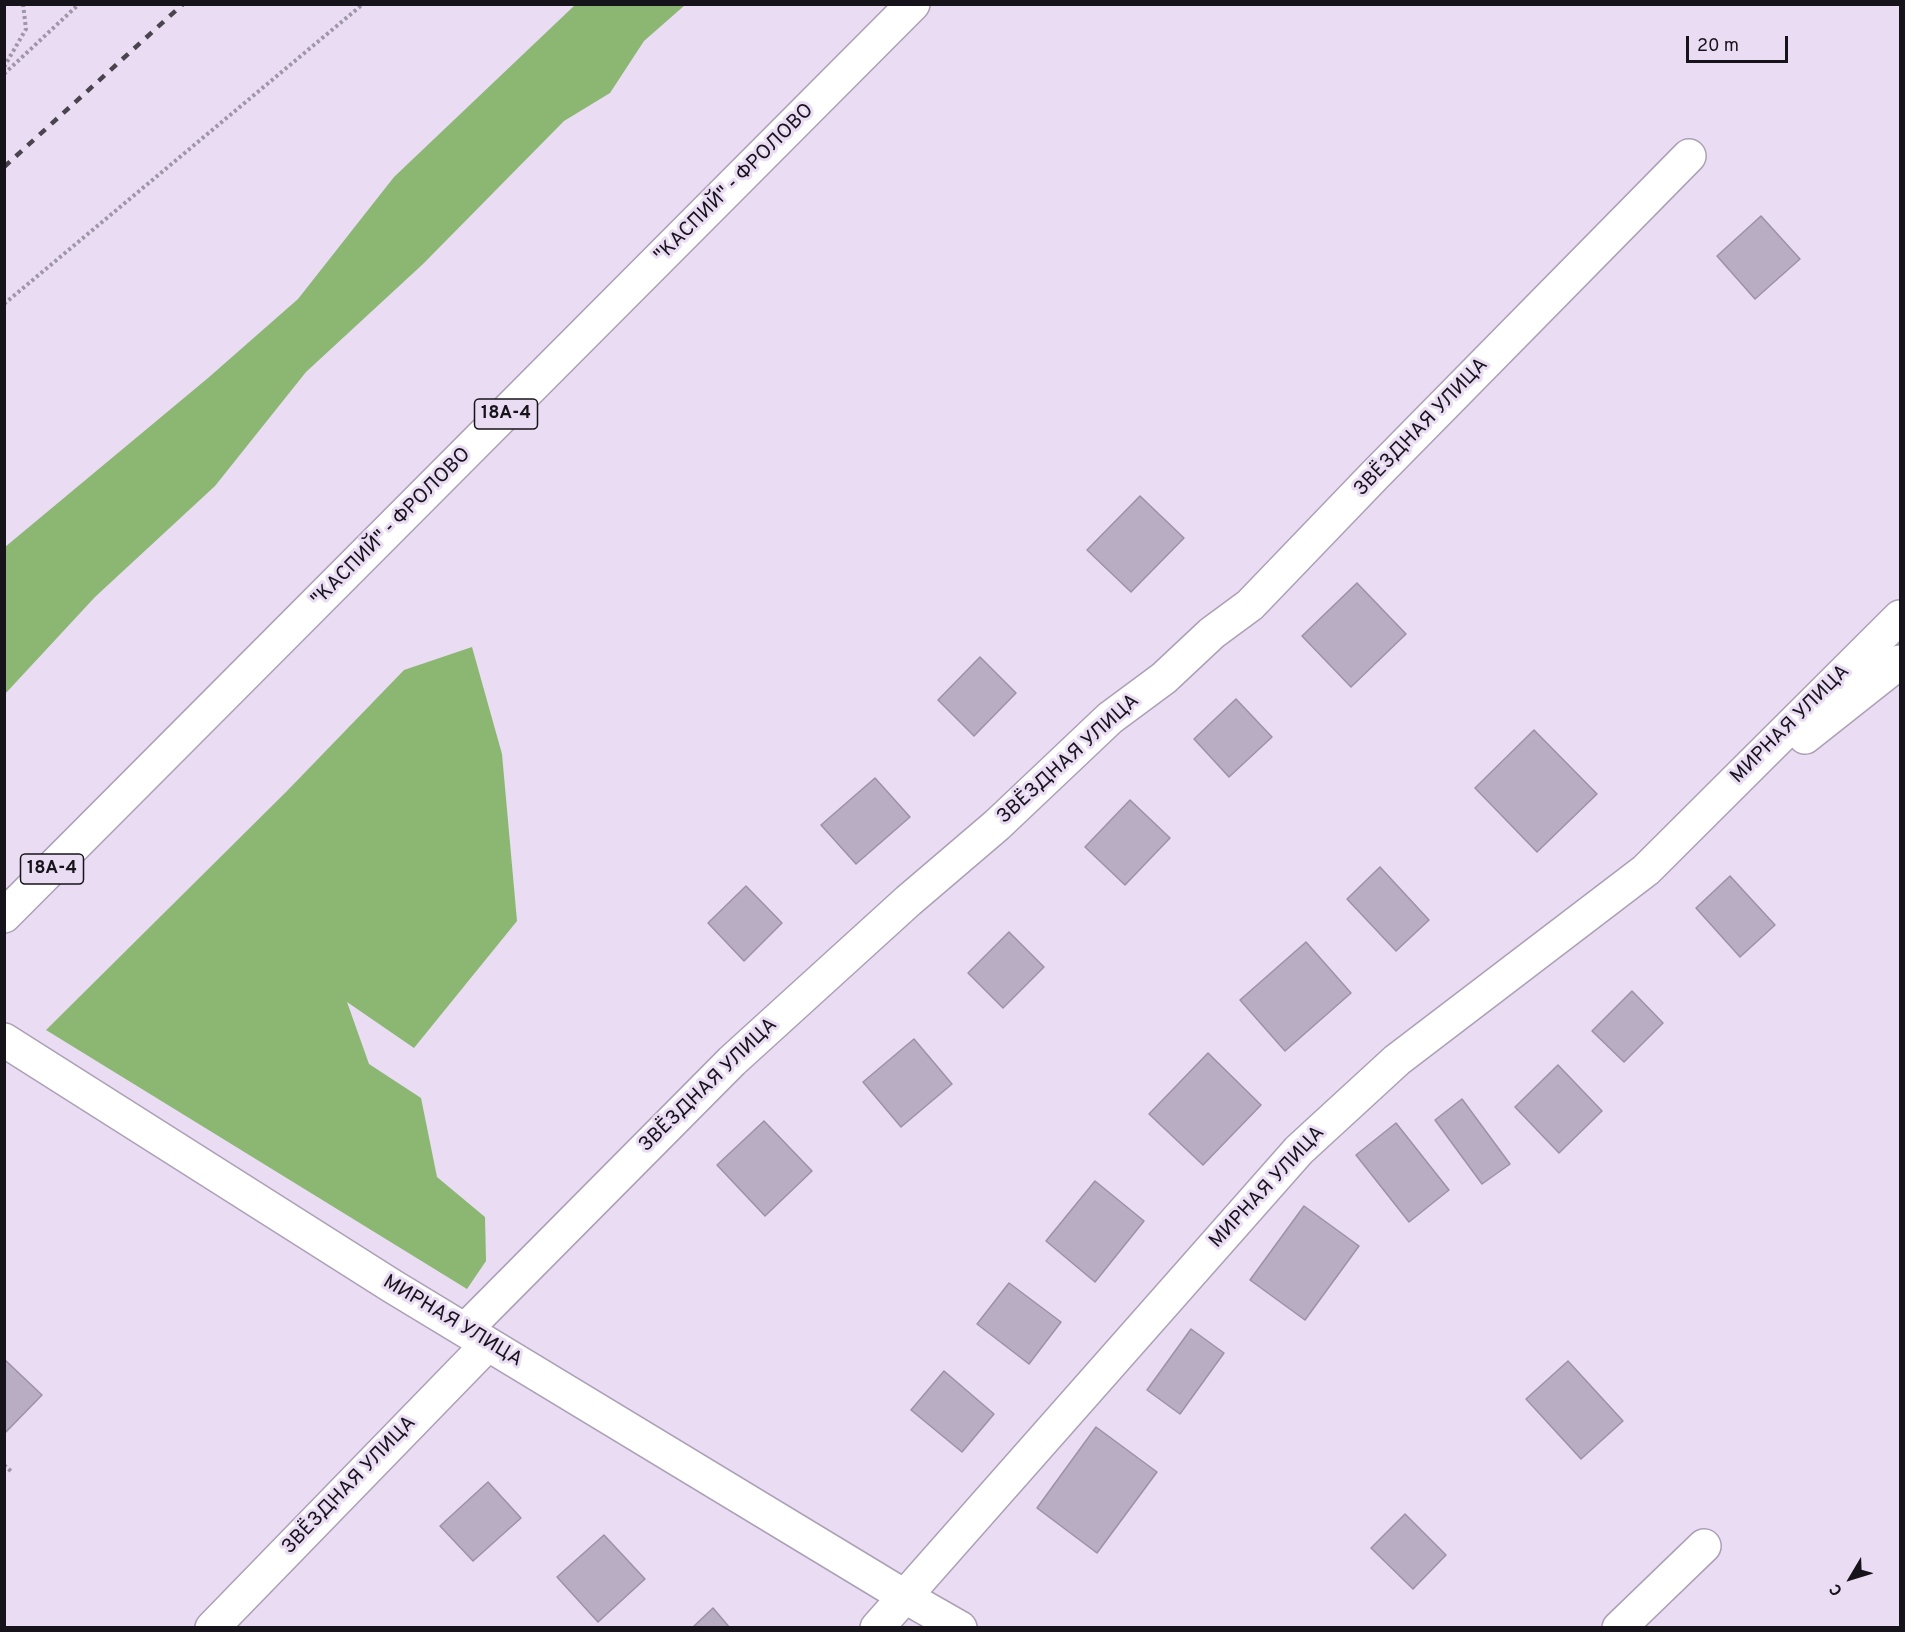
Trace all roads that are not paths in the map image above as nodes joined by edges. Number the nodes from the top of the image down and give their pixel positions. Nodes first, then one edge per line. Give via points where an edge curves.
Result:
1 (913, 4) edge
2 (1689, 156) dead end
3 (1900, 617) edge
4 (1900, 662) edge
5 (1682, 834) junction
6 (4, 916) edge
7 (4, 1040) edge
8 (476, 1337) junction
9 (1704, 1546) dead end
10 (904, 1596) junction
11 (212, 1628) edge
12 (878, 1628) edge
13 (960, 1628) edge
14 (1619, 1628) edge

1 - 6 street, "КАСПИЙ" - ФРОЛОВО / 18А-4
2 - 8 street, ЗВЁЗДНАЯ УЛИЦА via 1250,605 1110,718 741,1053
3 - 5 street, МИРНАЯ УЛИЦА
4 - 5 street, МИРНАЯ УЛИЦА
5 - 10 street, МИРНАЯ УЛИЦА via 1646,870 1397,1060 1299,1150
7 - 8 street, МИРНАЯ УЛИЦА
8 - 10 street, МИРНАЯ УЛИЦА
8 - 11 street, ЗВЁЗДНАЯ УЛИЦА
9 - 14 street
10 - 12 street, МИРНАЯ УЛИЦА
10 - 13 street, МИРНАЯ УЛИЦА

